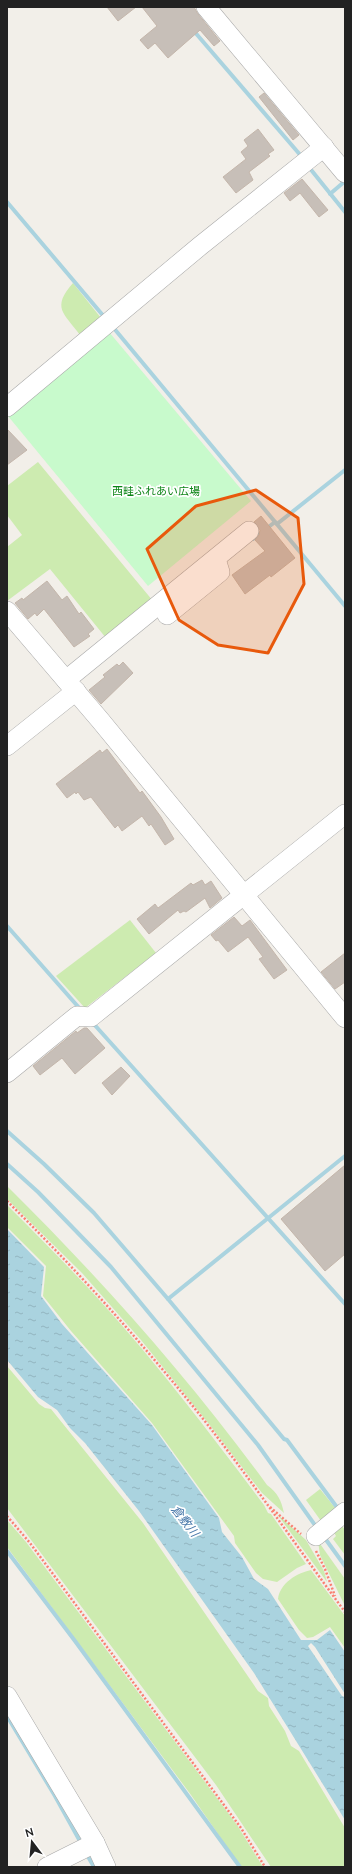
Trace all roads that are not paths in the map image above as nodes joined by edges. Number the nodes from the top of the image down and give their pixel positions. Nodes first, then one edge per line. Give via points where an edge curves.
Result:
1 (206, 7) edge
2 (311, 157) junction
3 (345, 173) edge
4 (7, 407) edge
5 (249, 531) dead end
6 (7, 611) edge
7 (71, 691) junction
8 (7, 746) edge
9 (345, 814) edge
10 (240, 897) junction
11 (345, 1018) edge
12 (7, 1073) edge
13 (345, 1512) edge
14 (317, 1534) road end
15 (7, 1696) edge
16 (88, 1847) junction
17 (47, 1867) edge
18 (106, 1867) edge

1 - 2 street
2 - 3 street
2 - 4 street
5 - 7 street via 218,564 220,572
6 - 7 street
7 - 8 street
7 - 10 street
9 - 10 street
10 - 11 street
10 - 12 street
13 - 14 street
15 - 16 street
16 - 17 street
16 - 18 street

